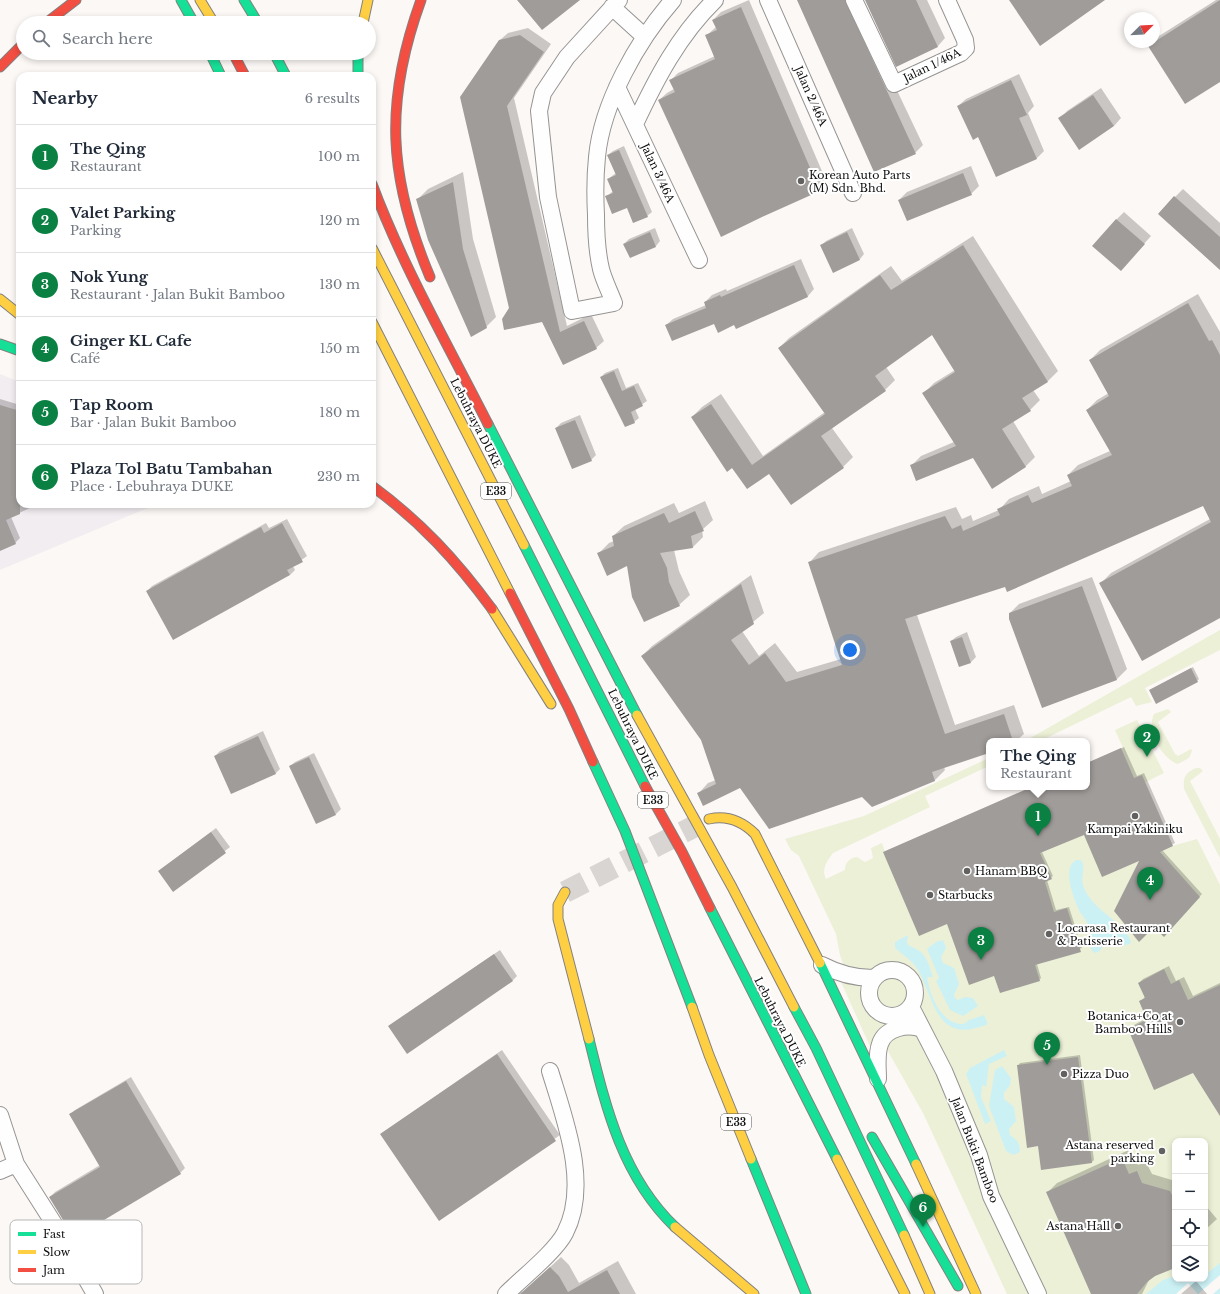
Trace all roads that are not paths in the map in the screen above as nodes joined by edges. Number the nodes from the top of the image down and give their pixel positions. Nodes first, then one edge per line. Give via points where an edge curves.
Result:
1 (76, 0) edge
2 (181, 0) edge
3 (200, 0) edge
4 (244, 0) edge
5 (368, 0) edge
6 (421, 0) edge
7 (673, 0) edge
8 (715, 0) edge
9 (768, 0) edge
10 (854, 0) edge
11 (947, 0) edge
12 (616, 4) edge
13 (55, 16) edge
14 (190, 16) edge
15 (210, 16) edge
16 (254, 16) edge
17 (364, 16) edge
18 (645, 37) junction
19 (16, 51) edge
20 (213, 60) edge
21 (237, 60) edge
22 (278, 60) edge
23 (358, 60) edge
24 (0, 67) edge
25 (219, 72) edge
26 (244, 72) edge
27 (284, 72) edge
28 (358, 72) edge
29 (617, 87) junction
30 (635, 124) junction
31 (853, 193) dead end
32 (376, 195) edge
33 (376, 256) edge
34 (699, 260) dead end
35 (433, 282) dead end
36 (0, 299) edge
37 (16, 312) edge
38 (410, 321) junction
39 (376, 330) edge
40 (0, 344) edge
41 (16, 350) edge
42 (486, 450) dead end
43 (376, 489) edge
44 (518, 504) dead end
45 (576, 576) dead end
46 (595, 633) junction
47 (558, 715) dead end
48 (646, 733) junction
49 (574, 742) dead end
50 (709, 819) tunnel mouth
51 (625, 831) junction
52 (565, 892) tunnel mouth
53 (822, 965) junction
54 (874, 978) junction
55 (904, 1011) junction
56 (922, 1028) junction
57 (880, 1043) junction
58 (816, 1048) junction
59 (550, 1071) dead end
60 (878, 1084) junction
61 (858, 1114) dead end
62 (0, 1115) edge
63 (866, 1127) dead end
64 (16, 1164) junction
65 (0, 1171) edge
66 (52, 1220) edge
67 (89, 1284) edge
68 (95, 1294) edge
69 (506, 1294) edge
70 (754, 1294) edge
71 (806, 1294) edge
72 (905, 1294) edge
73 (930, 1294) edge
74 (962, 1294) edge
75 (976, 1294) edge
76 (1038, 1294) edge

1 - 13 highway
2 - 14 highway
3 - 15 highway
4 - 16 highway
5 - 17 highway
6 - 35 highway via 411,23 396,92 394,145 402,200 419,254
7 - 18 street
8 - 30 street via 673,52
9 - 31 street, Jalan 2/46A
10 - 11 street, Jalan 1/46A via 894,84 961,53 966,48 965,40
12 - 18 street
12 - 29 street via 567,57 542,93 539,111 548,197 572,310 614,303 601,269 596,232 595,192 597,156
18 - 29 street
19 - 24 highway
20 - 25 highway
21 - 26 highway
22 - 27 highway
23 - 28 highway
29 - 30 street, Jalan 3/46A
30 - 34 street, Jalan 3/46A
32 - 46 highway via 409,268
33 - 38 highway, Lebuhraya DUKE / E33
36 - 37 highway
38 - 42 highway
38 - 72 highway, Lebuhraya DUKE / E33
39 - 51 highway, E33 via 562,696
40 - 41 highway
43 - 47 highway via 389,497 436,540 477,588 514,640
44 - 46 highway
45 - 48 highway
46 - 48 highway
48 - 58 highway via 732,886
49 - 51 highway
50 - 53 highway via 718,816 732,818 753,831
51 - 71 highway, E33 via 709,1054
52 - 70 highway via 561,895 558,906 560,929 617,1141 635,1175 670,1222
53 - 54 street via 839,974
53 - 60 highway
54 - 55 street via 868,991 871,1004 883,1015 890,1016
54 - 55 street via 885,970 899,970 906,974 916,993
55 - 56 street, Jalan Bukit Bamboo
55 - 57 street via 886,1030
56 - 57 street via 906,1025 888,1035
56 - 76 street, Jalan Bukit Bamboo via 951,1087 979,1155 991,1196
57 - 60 street via 877,1062
58 - 61 highway
58 - 73 highway
59 - 69 street via 565,1120 577,1179 574,1210 565,1234
60 - 75 highway
62 - 64 street
63 - 74 highway
64 - 65 street
64 - 66 street
67 - 68 street

